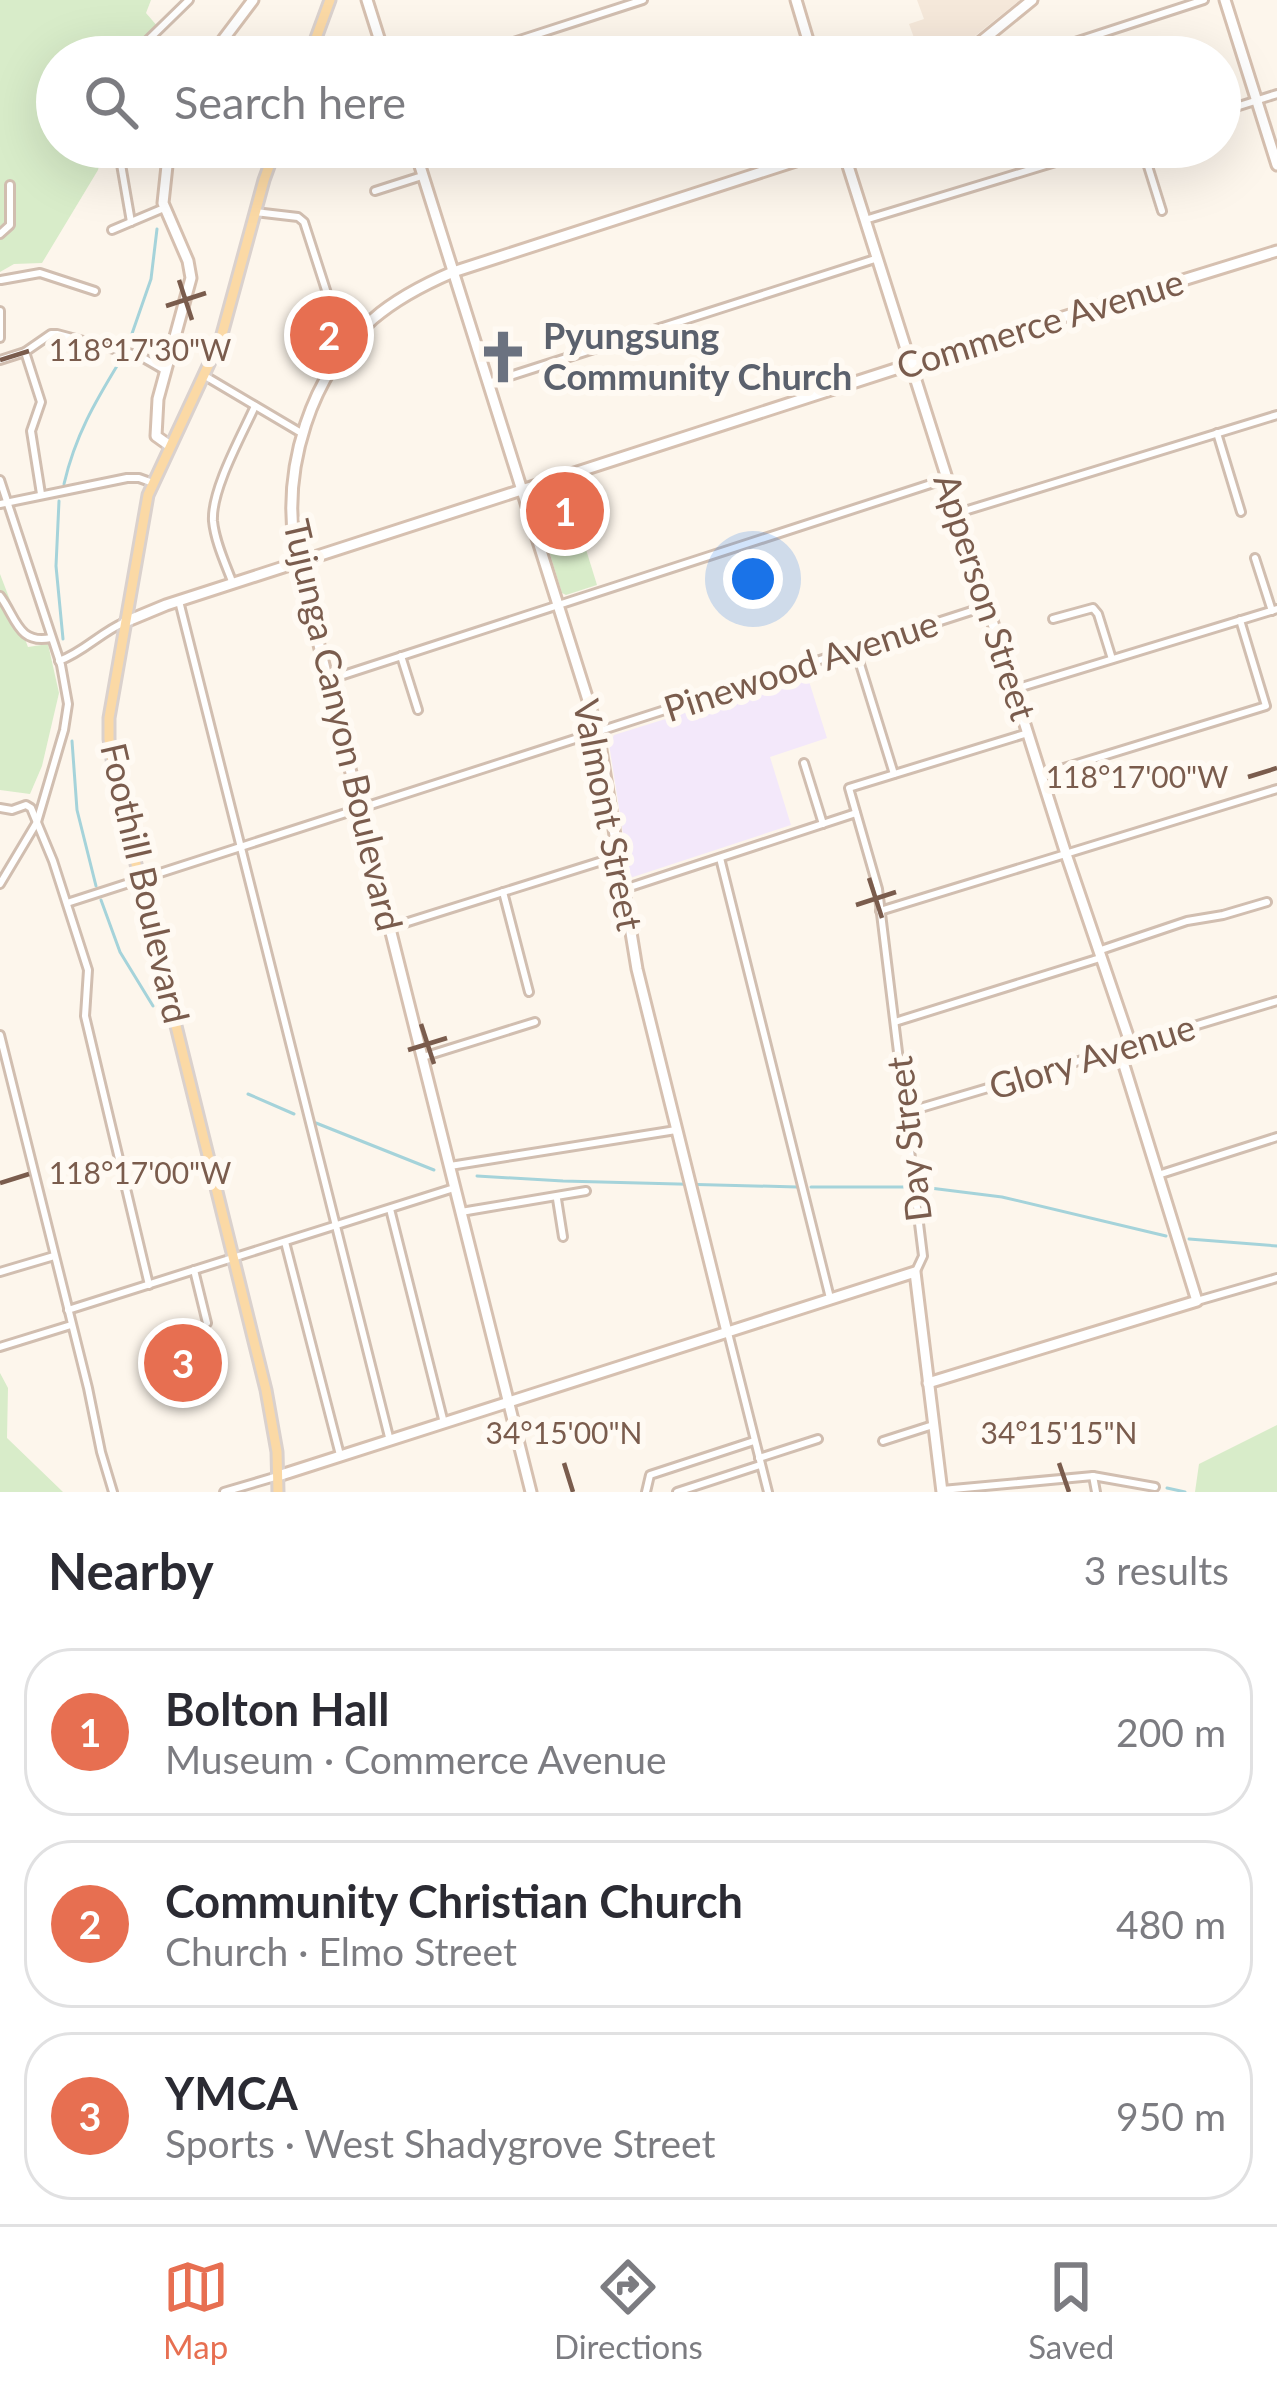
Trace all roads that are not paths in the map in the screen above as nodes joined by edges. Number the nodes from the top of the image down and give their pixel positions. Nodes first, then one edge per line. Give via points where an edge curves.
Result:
1 (189, 0) edge
2 (253, 0) edge
3 (330, 0) edge
4 (367, 0) edge
5 (644, 0) edge
6 (796, 0) edge
7 (1032, 0) edge
8 (1204, 0) edge
9 (1225, 0) edge
10 (153, 36) edge
11 (226, 36) edge
12 (317, 36) edge
13 (379, 36) edge
14 (532, 36) edge
15 (807, 36) edge
16 (988, 36) edge
17 (1093, 36) edge
18 (1236, 36) edge
19 (1241, 50) edge
20 (1277, 94) edge
21 (1257, 101) junction
22 (1241, 106) edge
23 (1277, 165) edge
24 (122, 168) edge
25 (166, 168) edge
26 (269, 168) edge
27 (420, 168) edge
28 (776, 168) edge
29 (848, 168) edge
30 (1036, 168) edge
31 (1149, 168) edge
32 (422, 176) junction
33 (10, 184) dead end
34 (375, 190) dead end
35 (164, 208) junction
36 (1162, 211) dead end
37 (255, 212) junction
38 (866, 220) junction
39 (131, 222) junction
40 (112, 230) dead end
41 (0, 234) edge
42 (1277, 250) edge
43 (878, 258) junction
44 (453, 272) junction
45 (0, 279) edge
46 (0, 289) edge
47 (94, 291) dead end
48 (0, 311) edge
49 (0, 338) edge
50 (345, 350) junction
51 (25, 352) junction
52 (0, 360) edge
53 (911, 364) junction
54 (166, 371) junction
55 (205, 376) junction
56 (488, 382) junction
57 (255, 406) junction
58 (1277, 415) edge
59 (1217, 433) junction
60 (303, 434) junction
61 (170, 446) junction
62 (947, 479) junction
63 (0, 481) edge
64 (153, 483) junction
65 (523, 490) junction
66 (41, 494) junction
67 (4, 503) edge
68 (1241, 512) dead end
69 (958, 513) junction
70 (1255, 558) dead end
71 (299, 562) junction
72 (233, 584) junction
73 (0, 596) edge
74 (179, 601) junction
75 (558, 605) junction
76 (987, 605) junction
77 (1275, 610) edge
78 (1053, 619) dead end
79 (1240, 620) junction
80 (125, 622) junction
81 (52, 638) junction
82 (855, 648) junction
83 (401, 656) junction
84 (1112, 659) junction
85 (59, 661) junction
86 (328, 680) junction
87 (1015, 689) junction
88 (418, 710) dead end
89 (598, 732) junction
90 (1028, 733) junction
91 (804, 763) dead end
92 (894, 774) junction
93 (1042, 775) junction
94 (1277, 789) edge
95 (0, 808) edge
96 (358, 808) junction
97 (856, 813) junction
98 (37, 822) junction
99 (823, 824) junction
100 (240, 845) junction
101 (1066, 854) junction
102 (618, 856) junction
103 (720, 858) junction
104 (140, 878) junction
105 (0, 884) edge
106 (624, 889) junction
107 (503, 892) junction
108 (67, 902) junction
109 (1267, 902) dead end
110 (880, 911) junction
111 (389, 928) junction
112 (1099, 955) junction
113 (529, 992) dead end
114 (1277, 1001) edge
115 (535, 1022) dead end
116 (895, 1022) junction
117 (0, 1035) edge
118 (1131, 1045) junction
119 (1119, 1048) junction
120 (423, 1057) junction
121 (4, 1075) edge
122 (907, 1112) junction
123 (676, 1130) junction
124 (1277, 1137) edge
125 (449, 1166) junction
126 (1158, 1175) junction
127 (455, 1188) junction
128 (586, 1191) dead end
129 (557, 1198) junction
130 (390, 1209) junction
131 (461, 1212) junction
132 (335, 1227) junction
133 (563, 1237) dead end
134 (285, 1242) junction
135 (56, 1256) junction
136 (235, 1258) junction
137 (194, 1270) junction
138 (0, 1272) edge
139 (915, 1272) junction
140 (1277, 1278) edge
141 (149, 1285) junction
142 (830, 1298) junction
143 (1197, 1301) junction
144 (68, 1310) junction
145 (207, 1323) dead end
146 (71, 1325) junction
147 (728, 1332) junction
148 (0, 1347) edge
149 (928, 1383) junction
150 (510, 1402) junction
151 (444, 1423) junction
152 (933, 1425) junction
153 (818, 1439) dead end
154 (755, 1440) junction
155 (884, 1441) dead end
156 (390, 1442) junction
157 (340, 1458) junction
158 (760, 1461) junction
159 (278, 1476) junction
160 (1093, 1476) junction
161 (1155, 1487) dead end
162 (528, 1491) edge
163 (942, 1491) edge
164 (113, 1492) edge
165 (224, 1492) edge
166 (278, 1492) edge
167 (646, 1492) edge
168 (677, 1492) edge
169 (768, 1492) edge
170 (1096, 1492) edge

1 - 10 street
2 - 11 street
3 - 12 main road
4 - 13 street
5 - 14 street
6 - 15 street
7 - 16 street
8 - 17 street
9 - 18 street
19 - 21 street
20 - 21 street
21 - 22 street
21 - 23 street
24 - 39 street
25 - 35 street
26 - 37 main road, Foothill Boulevard
27 - 32 street, Valmont Street
28 - 44 street, Tujunga Canyon Boulevard
29 - 38 street, Apperson Street
30 - 38 street
31 - 36 street
32 - 34 street
32 - 44 street, Valmont Street
33 - 41 street via 10,225
35 - 39 street
35 - 54 street via 190,269
37 - 50 street via 303,220
37 - 55 main road, Foothill Boulevard
38 - 43 street, Apperson Street
39 - 40 street
42 - 53 street, Commerce Avenue
43 - 53 street, Apperson Street
43 - 56 street
44 - 50 street, Tujunga Canyon Boulevard via 388,307
44 - 56 street, Valmont Street
45 - 46 street
45 - 47 street via 40,273
48 - 49 street
50 - 60 street, Tujunga Canyon Boulevard
51 - 52 street
51 - 54 street via 65,334
51 - 66 street via 41,402 32,431
53 - 62 street, Apperson Street
53 - 65 street, Commerce Avenue
54 - 61 street via 155,434
55 - 57 street
55 - 61 main road, Foothill Boulevard
56 - 65 street, Valmont Street
57 - 60 street
57 - 72 street via 213,514
58 - 59 street
59 - 68 street
59 - 69 street
60 - 71 street, Tujunga Canyon Boulevard via 292,504
61 - 64 main road, Foothill Boulevard
62 - 69 street, Apperson Street
62 - 75 street
63 - 67 street
64 - 66 street via 133,477
64 - 80 main road, Foothill Boulevard
65 - 71 street, Commerce Avenue
65 - 75 street, Valmont Street
66 - 67 street
67 - 81 street
69 - 76 street, Apperson Street
70 - 77 street
71 - 72 street, Commerce Avenue
71 - 86 street, Tujunga Canyon Boulevard
72 - 74 street, Commerce Avenue
73 - 81 street via 28,637
74 - 80 street, Commerce Avenue
74 - 100 street
75 - 83 street
75 - 89 street, Valmont Street
76 - 82 street, Pinewood Avenue
76 - 87 street, Apperson Street
77 - 79 street
78 - 84 street via 1093,608
79 - 84 street
79 - 93 street via 1266,706
80 - 85 street, Commerce Avenue
80 - 104 main road, Foothill Boulevard via 109,739
81 - 85 street
82 - 89 street, Pinewood Avenue
82 - 92 street
83 - 86 street
83 - 88 street
84 - 87 street
85 - 98 street via 68,704
86 - 96 street, Tujunga Canyon Boulevard
87 - 90 street, Apperson Street
89 - 96 street, Pinewood Avenue
89 - 102 street, Valmont Street
90 - 92 street
90 - 93 street, Apperson Street
91 - 99 street
92 - 97 street, Day Street via 849,788
93 - 101 street, Apperson Street
94 - 101 street
95 - 98 street via 26,805
96 - 100 street, Pinewood Avenue
96 - 111 street, Tujunga Canyon Boulevard
97 - 99 street
97 - 110 street, Day Street
98 - 105 street
98 - 108 street
99 - 103 street
100 - 104 street, Pinewood Avenue
100 - 132 street
101 - 110 street
101 - 112 street, Apperson Street
102 - 106 street, Valmont Street
102 - 107 street
103 - 106 street
103 - 142 street
104 - 108 street, Pinewood Avenue
104 - 136 main road, Foothill Boulevard
106 - 123 street, Valmont Street
107 - 111 street
107 - 113 street
108 - 141 street via 88,970 85,1016
109 - 112 street
110 - 116 street, Day Street
111 - 120 street, Tujunga Canyon Boulevard
112 - 116 street
112 - 118 street, Apperson Street
114 - 118 street, Glory Avenue
115 - 120 street
116 - 122 street, Day Street
117 - 121 street
118 - 119 street, Glory Avenue
119 - 122 street, Glory Avenue
119 - 126 street
120 - 125 street, Tujunga Canyon Boulevard
121 - 135 street
122 - 139 street, Day Street via 923,1256
123 - 125 street
123 - 147 street, Valmont Street
124 - 126 street
125 - 127 street, Tujunga Canyon Boulevard
126 - 143 street
127 - 130 street
127 - 131 street, Tujunga Canyon Boulevard
128 - 129 street
129 - 131 street
129 - 133 street
130 - 132 street
130 - 151 street
131 - 150 street, Tujunga Canyon Boulevard
132 - 134 street
132 - 156 street
134 - 136 street
134 - 157 street
135 - 138 street
135 - 144 street
136 - 137 street
136 - 159 main road, Foothill Boulevard
137 - 141 street
137 - 145 street
139 - 142 street
139 - 149 street, Day Street
140 - 143 street
141 - 144 street
142 - 147 street
143 - 149 street
144 - 146 street
146 - 148 street
146 - 164 street
147 - 150 street
147 - 154 street, Valmont Street
149 - 152 street, Day Street
150 - 151 street
150 - 162 street, Tujunga Canyon Boulevard
151 - 156 street
152 - 155 street
152 - 163 street, Day Street
153 - 158 street
154 - 158 street, Valmont Street
154 - 167 street via 650,1475
156 - 157 street
157 - 159 street
158 - 168 street
158 - 169 street, Valmont Street
159 - 165 street
159 - 166 main road, Foothill Boulevard
160 - 161 street
160 - 163 street
160 - 170 street

